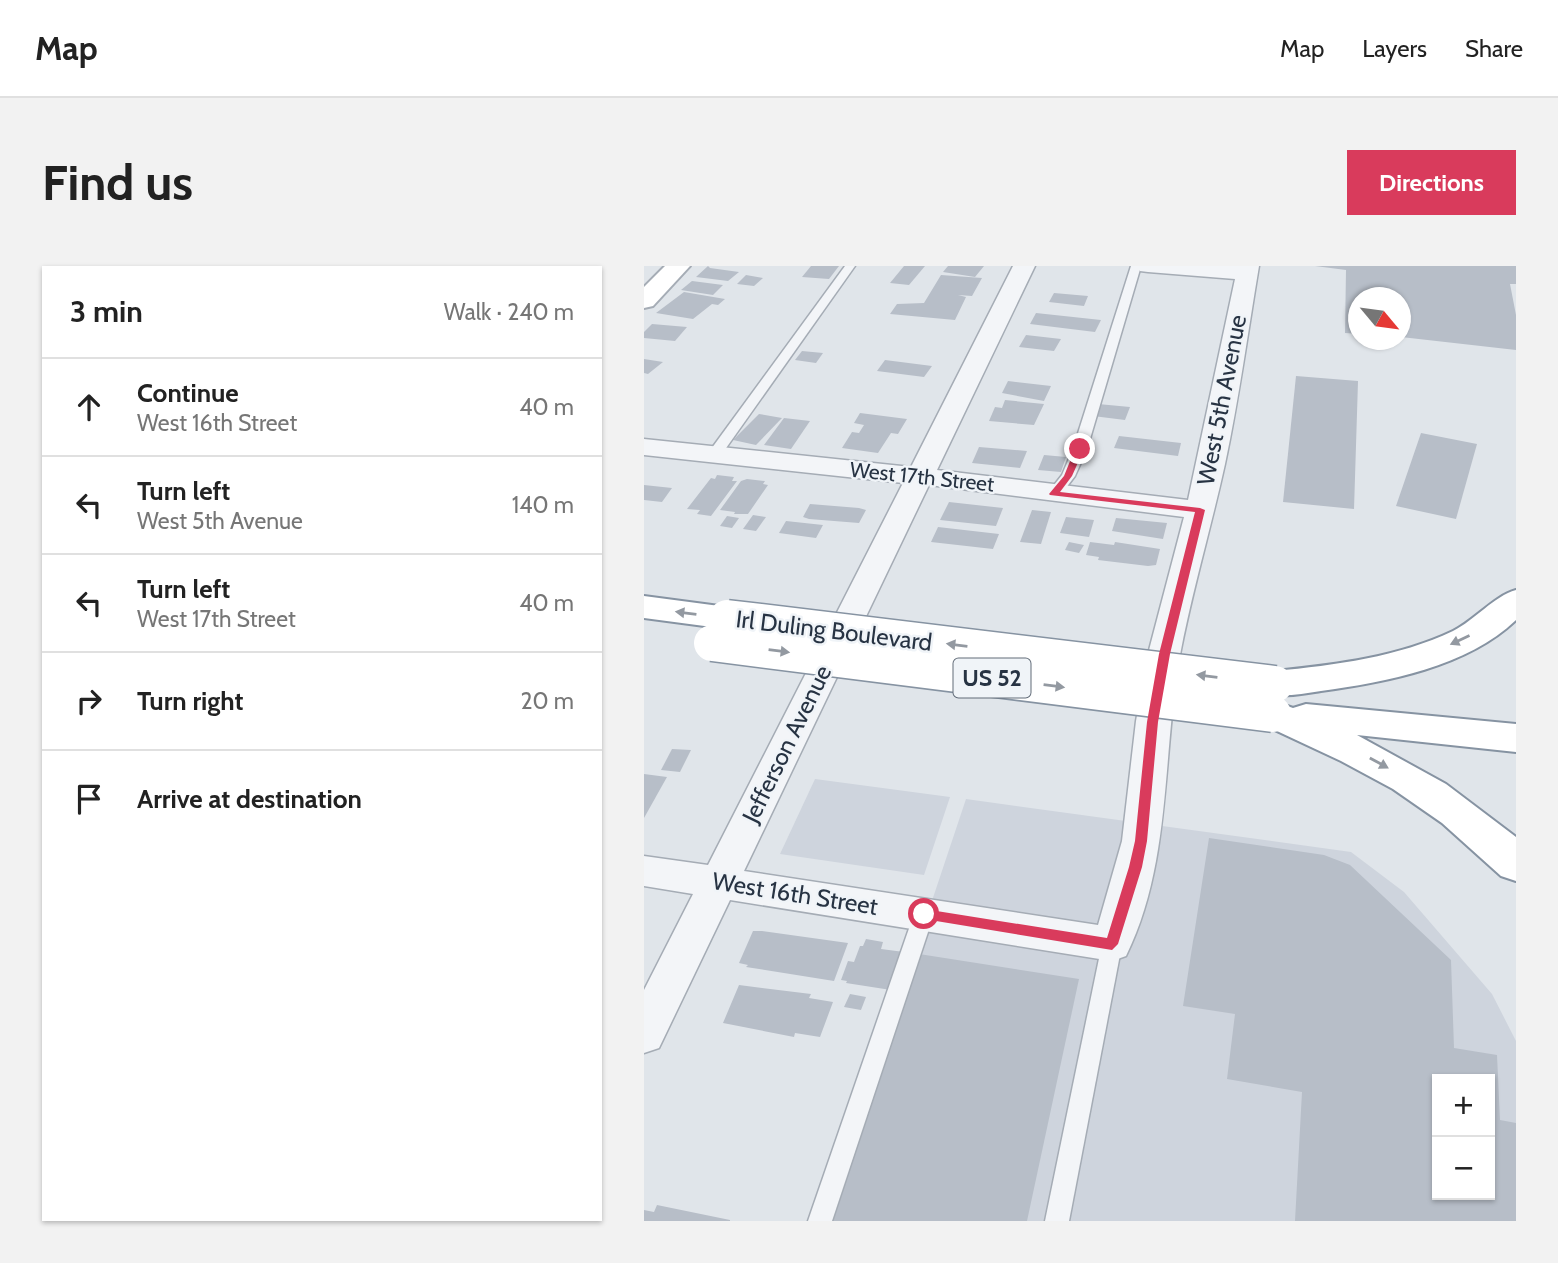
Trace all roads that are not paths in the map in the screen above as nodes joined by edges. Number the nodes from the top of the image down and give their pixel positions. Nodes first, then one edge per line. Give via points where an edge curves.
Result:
1 (678, 266) edge
2 (850, 266) edge
3 (1024, 266) edge
4 (1136, 266) edge
5 (1148, 266) edge
6 (1248, 270) edge
7 (644, 302) edge
8 (644, 447) edge
9 (714, 455) junction
10 (920, 476) junction
11 (1054, 494) junction
12 (1200, 510) junction
13 (1516, 601) edge
14 (644, 607) edge
15 (719, 630) junction
16 (644, 634) edge
17 (1274, 699) junction
18 (1516, 720) edge
19 (1516, 738) edge
20 (1516, 864) edge
21 (644, 871) edge
22 (718, 882) junction
23 (924, 914) junction
24 (1112, 944) junction
25 (644, 1034) edge
26 (820, 1221) edge
27 (1057, 1221) edge

1 - 7 main road
2 - 9 lane
3 - 10 street, Jefferson Avenue
4 - 11 lane via 1080,449
5 - 6 street
6 - 12 street, West 5th Avenue
8 - 9 street, West 17th Street
9 - 10 street, West 17th Street
10 - 11 street, West 17th Street
10 - 22 street, Jefferson Avenue
11 - 12 street, West 17th Street
12 - 24 street, West 5th Avenue via 1162,668 1139,854
13 -> 17 main road via 1475,633 1434,652
15 -> 14 main road, Irl Duling Boulevard / US 52
15 - 16 main road, Irl Duling Boulevard / US 52
15 - 17 main road, Irl Duling Boulevard / US 52, bridge
17 - 18 main road, US 52
17 - 19 main road, US 52
17 -> 20 main road via 1422,786
21 - 22 street, West 16th Street
22 - 23 street, West 16th Street
22 - 25 street, Jefferson Avenue
23 - 24 street, West 16th Street
23 - 26 lane
24 - 27 lane

